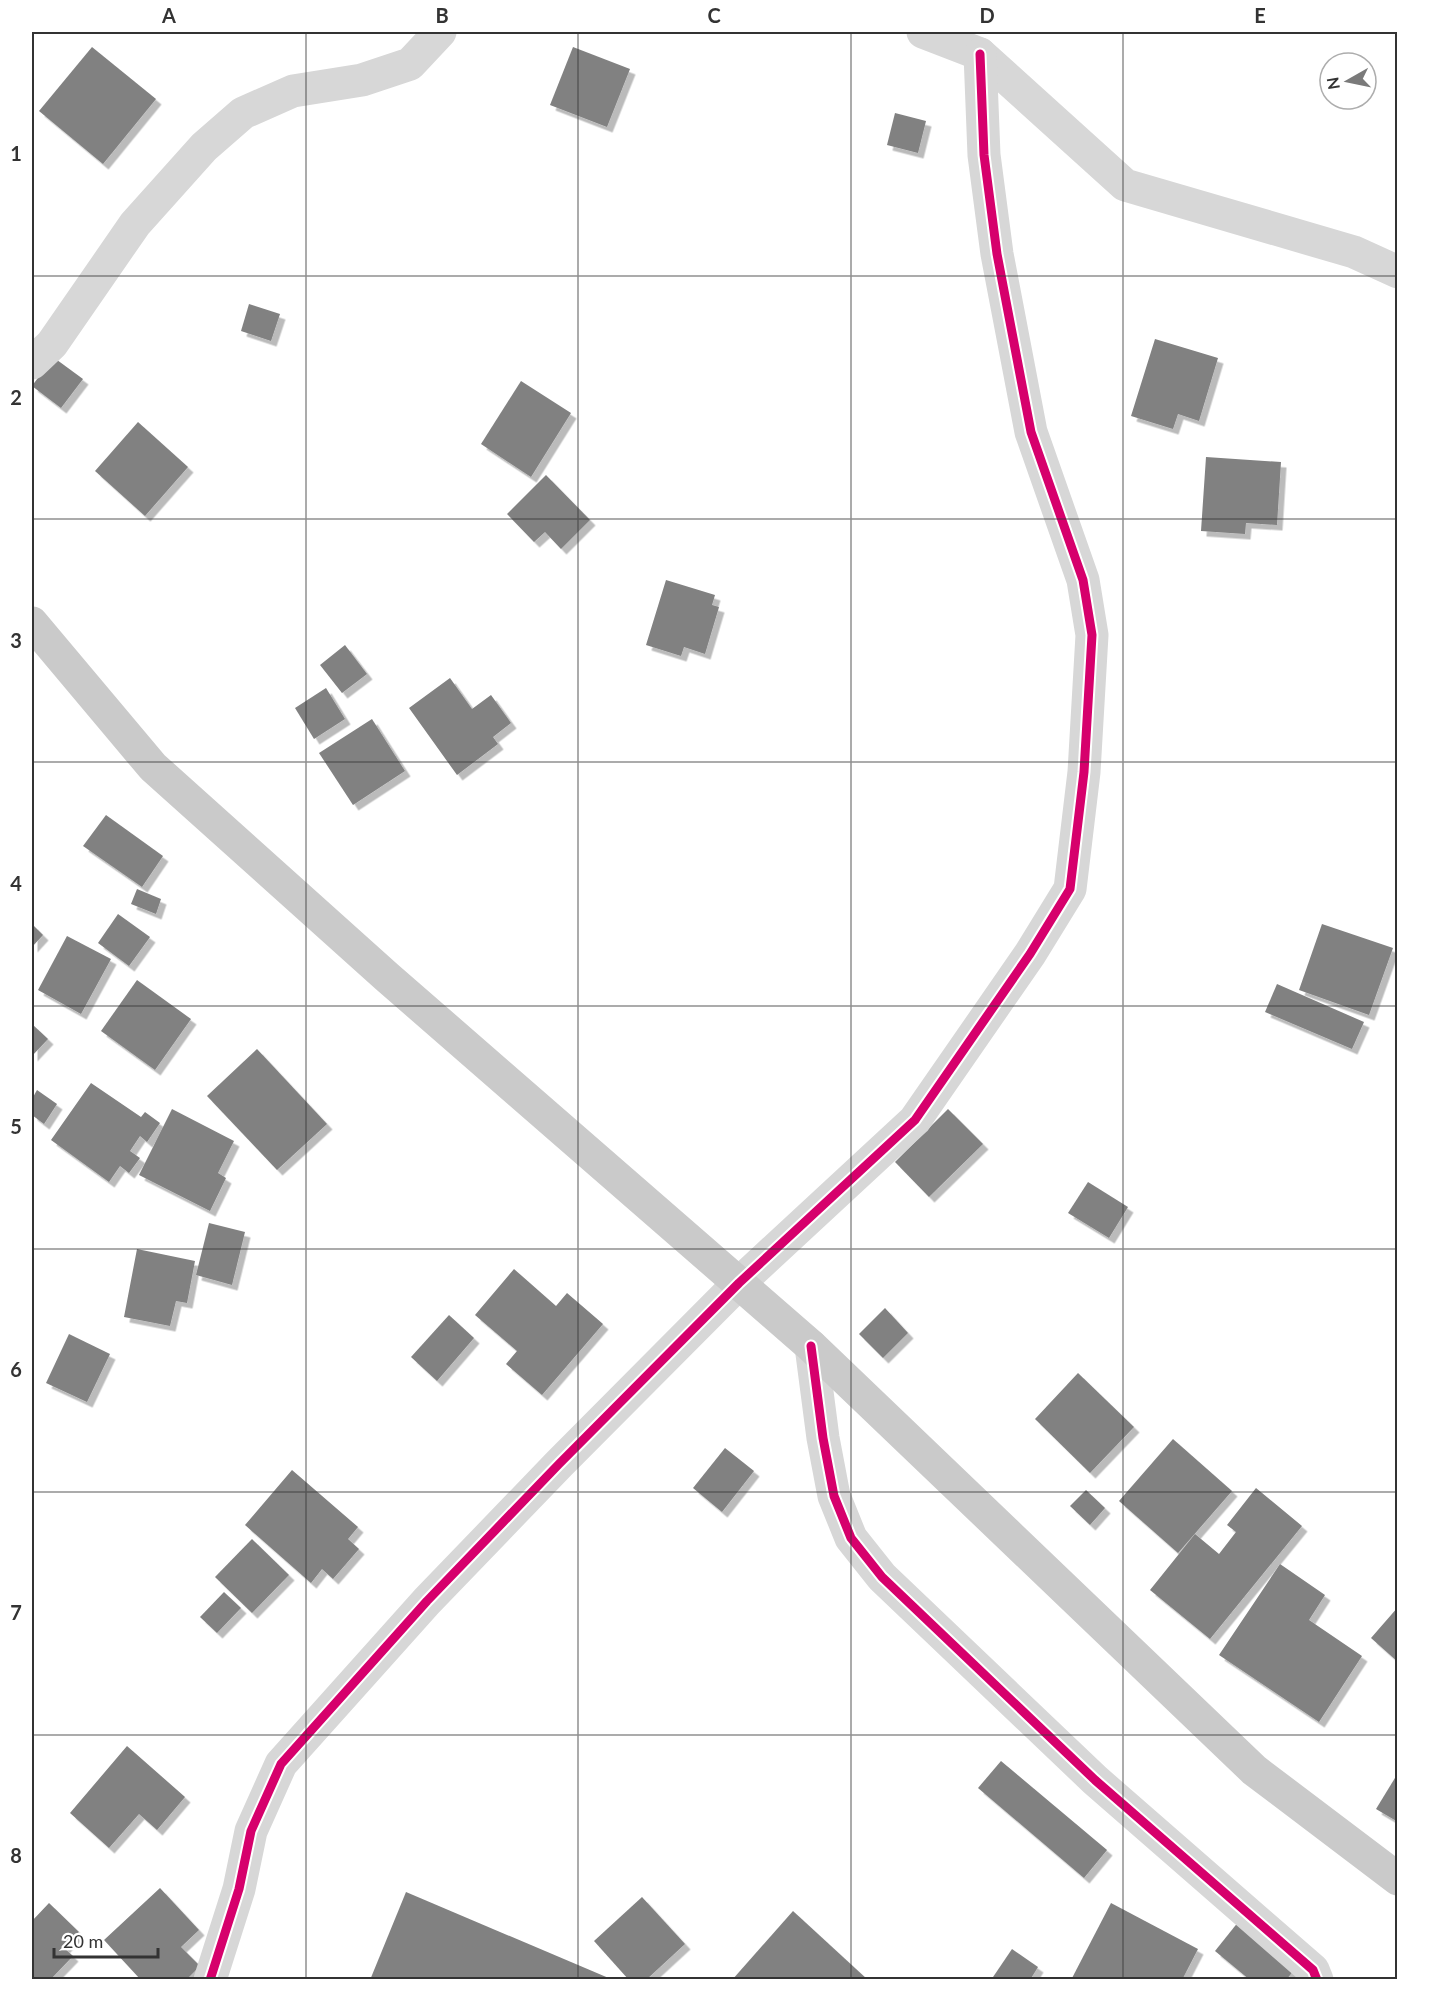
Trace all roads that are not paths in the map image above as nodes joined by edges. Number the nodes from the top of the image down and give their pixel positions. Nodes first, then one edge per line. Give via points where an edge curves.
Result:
1 (440, 32) edge
2 (923, 32) edge
3 (981, 54) junction
4 (1398, 272) edge
5 (32, 363) edge
6 (32, 623) edge
7 (740, 1283) junction
8 (811, 1346) junction
9 (1398, 1879) edge
10 (210, 1980) edge
11 (1317, 1980) edge

1 - 5 street via 410,63 362,80 293,91 243,113 204,147 135,224 52,344
2 - 3 street
3 - 4 street via 1125,185 1354,252
3 - 7 street via 984,155 999,265 1031,432 1083,580 1092,635 1084,772 1070,890 915,1120
6 - 7 main road via 153,767 387,977
7 - 8 main road
7 - 10 street via 435,1593 281,1764 251,1831 239,1889
8 - 9 main road via 1254,1770
8 - 11 street via 834,1496 851,1538 882,1577 1095,1780 1313,1970

